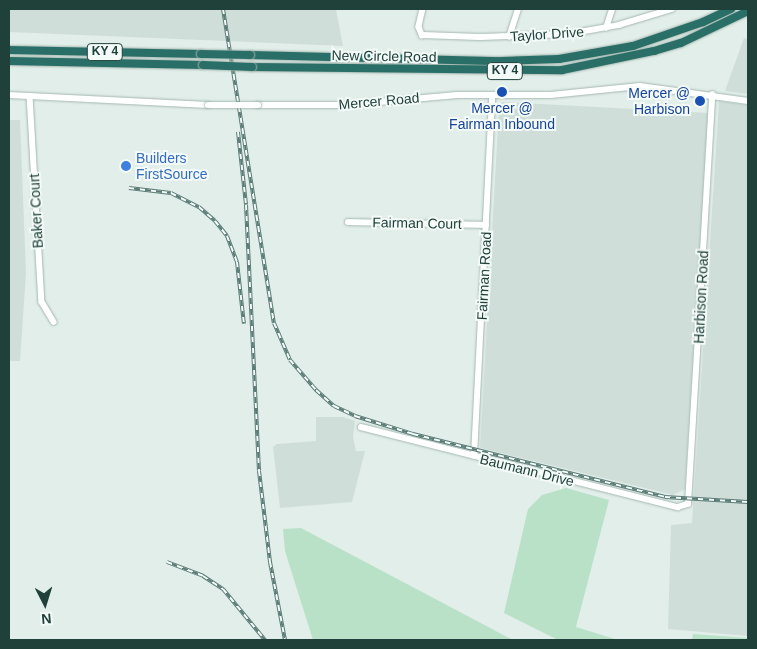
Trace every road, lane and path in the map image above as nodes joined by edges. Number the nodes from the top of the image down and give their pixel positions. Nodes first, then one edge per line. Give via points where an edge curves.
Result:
1 (423, 9) edge
2 (518, 9) edge
3 (612, 9) edge
4 (672, 9) edge
5 (731, 9) edge
6 (748, 11) edge
7 (606, 28) junction
8 (509, 37) junction
9 (9, 50) edge
10 (9, 61) edge
11 (9, 95) edge
12 (712, 95) junction
13 (30, 96) junction
14 (492, 96) junction
15 (748, 101) edge
16 (348, 222) dead end
17 (486, 225) junction
18 (54, 322) dead end
19 (361, 427) dead end
20 (474, 456) junction
21 (690, 498) joint

1 - 8 street, Taylor Drive via 420,32 428,36
2 - 8 street
3 - 7 street
4 - 7 street, Taylor Drive
5 - 9 highway, New Circle Road / KY 4, bridge via 641,44 559,59 502,61
6 - 10 highway, New Circle Road / KY 4, bridge via 681,43 654,52 562,70
7 - 8 street, Taylor Drive
11 - 13 street, Mercer Road
12 - 14 street, Mercer Road via 640,86 551,95
12 - 15 street, Mercer Road
12 - 21 street, Harbison Road
13 - 14 street, Mercer Road, bridge via 258,106
13 - 18 street, Baker Court via 42,302
14 - 17 street, Fairman Road
16 - 17 street, Fairman Court
17 - 20 street, Fairman Road
19 - 20 street, Baumann Drive
20 - 21 street, Baumann Drive via 678,507 685,506

